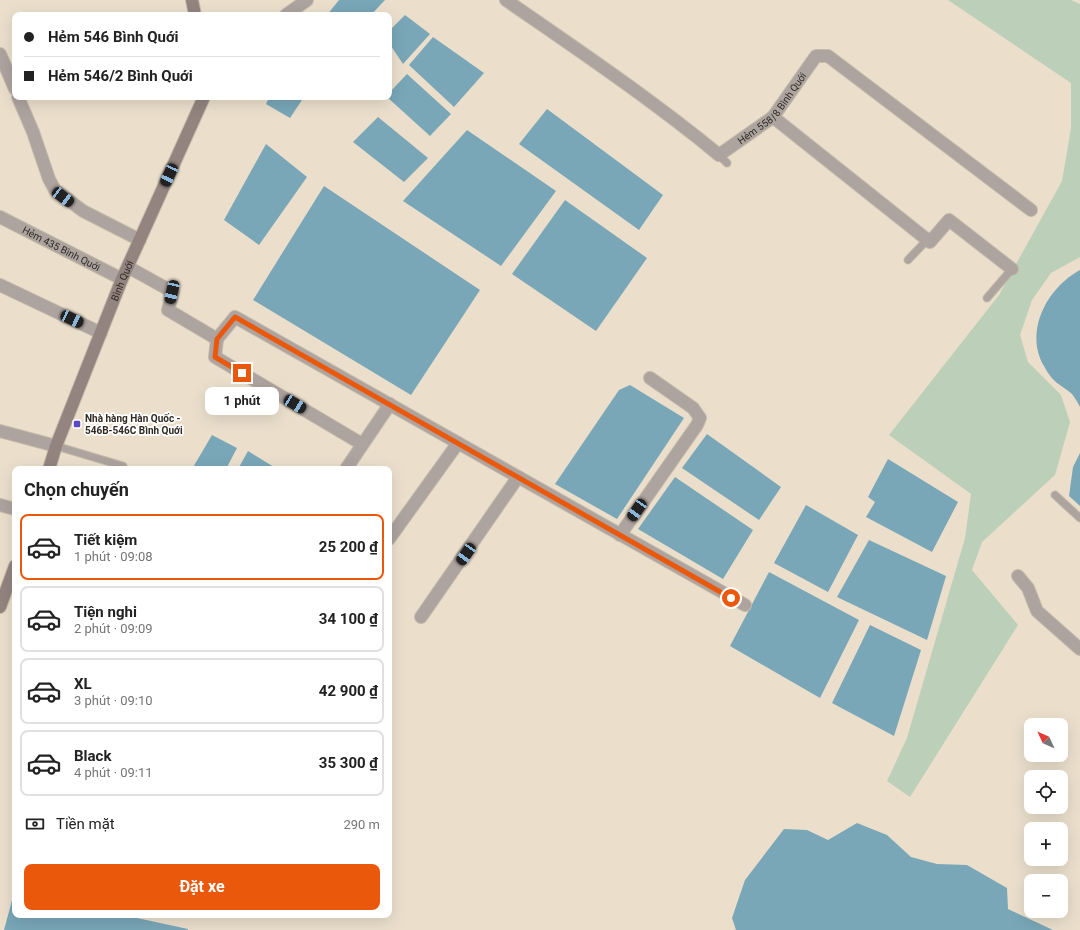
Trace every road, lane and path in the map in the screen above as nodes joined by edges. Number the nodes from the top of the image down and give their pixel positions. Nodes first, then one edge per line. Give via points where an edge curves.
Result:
1 (192, 0) edge
2 (307, 0) edge
3 (506, 0) edge
4 (194, 12) edge
5 (290, 12) edge
6 (0, 54) edge
7 (12, 82) edge
8 (19, 100) edge
9 (203, 100) edge
10 (774, 117) junction
11 (1030, 210) dead end
12 (0, 217) edge
13 (140, 240) junction
14 (927, 240) junction
15 (908, 260) dead end
16 (128, 267) junction
17 (1012, 269) joint
18 (122, 279) junction
19 (0, 285) edge
20 (987, 298) dead end
21 (101, 333) junction
22 (217, 339) junction
23 (650, 378) dead end
24 (390, 404) junction
25 (0, 431) edge
26 (458, 443) junction
27 (362, 444) junction
28 (59, 447) junction
29 (50, 466) edge
30 (123, 466) dead end
31 (348, 466) edge
32 (518, 477) junction
33 (1056, 495) dead end
34 (0, 505) edge
35 (12, 507) edge
36 (1080, 518) edge
37 (620, 535) junction
38 (392, 536) edge
39 (1018, 576) dead end
40 (12, 586) edge
41 (744, 605) dead end
42 (0, 607) edge
43 (422, 617) dead end
44 (1080, 650) edge

1 - 4 main road
2 - 5 street
3 - 10 street, Hẻm 558/8 Bình Quới via 685,127 723,159
6 - 7 street
8 - 13 street via 55,190 83,211
9 - 13 main road, Bình Quới
10 - 11 street, Hẻm 558/8 Bình Quới via 816,56 828,56
10 - 14 street
12 - 18 street, Hẻm 435 Bình Quới
13 - 16 main road, Bình Quới
14 - 15 lane
14 - 17 street via 930,242 949,220
16 - 18 main road, Bình Quới
16 - 22 street via 172,292 168,310
17 - 20 lane
18 - 21 main road, Bình Quới
19 - 21 street
21 - 28 main road, Bình Quới
22 - 24 street via 235,317
22 - 27 street via 215,357
23 - 37 street via 693,408 700,418
24 - 26 street
24 - 27 street
25 - 28 street
26 - 32 street
26 - 38 street
27 - 31 street
28 - 29 main road, Bình Quới
28 - 30 lane
32 - 37 street
32 - 43 street
33 - 36 lane
34 - 35 street
37 - 41 street
39 - 44 street via 1028,588 1037,611
40 - 42 main road

